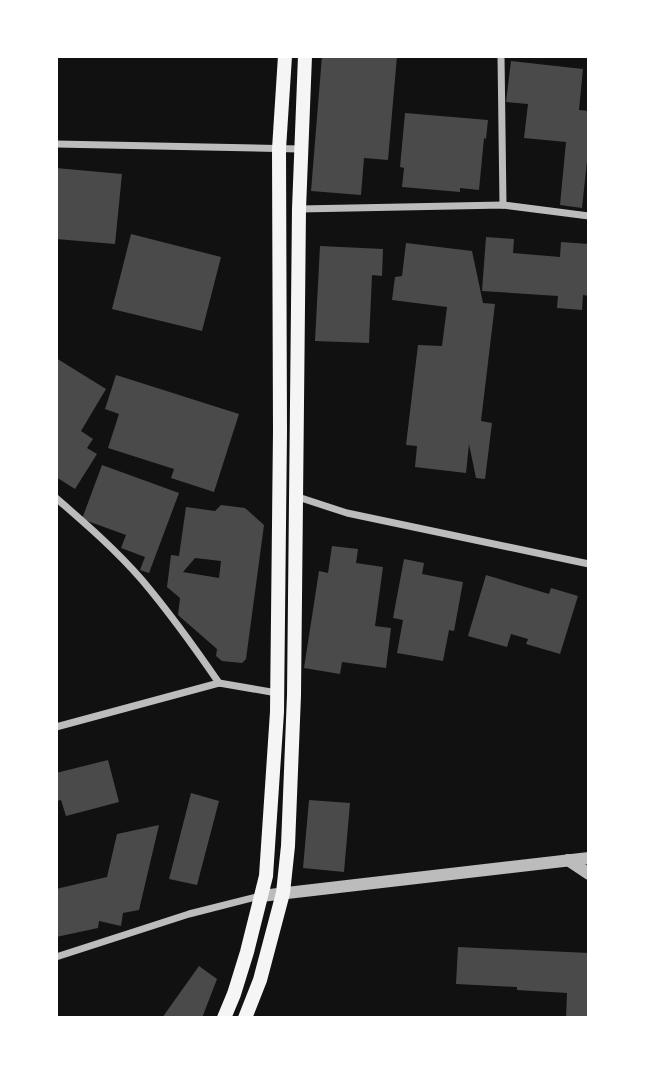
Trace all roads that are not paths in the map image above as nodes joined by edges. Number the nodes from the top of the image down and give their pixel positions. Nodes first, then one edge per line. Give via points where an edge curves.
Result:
1 (285, 56) edge
2 (304, 56) edge
3 (501, 56) edge
4 (56, 144) edge
5 (279, 149) junction
6 (300, 149) junction
7 (503, 205) junction
8 (299, 209) junction
9 (589, 216) edge
10 (295, 496) junction
11 (56, 499) edge
12 (589, 564) edge
13 (219, 683) junction
14 (277, 693) junction
15 (56, 727) edge
16 (589, 858) edge
17 (568, 860) junction
18 (589, 874) edge
19 (283, 893) junction
20 (261, 896) junction
21 (56, 957) edge
22 (224, 1018) edge
23 (245, 1018) edge

1 - 5 main road
2 - 6 main road
3 - 7 street
4 - 5 street
5 - 6 street
5 - 14 main road
6 - 8 main road
7 - 8 street
7 - 9 street
8 - 10 main road
10 - 12 street via 346,513
10 - 19 main road via 294,695
11 - 13 street via 92,528 141,579
13 - 14 street
13 - 15 street
14 - 20 main road
16 - 17 street
17 - 18 street
17 - 19 street
19 - 20 street
19 - 23 main road
20 - 21 street
20 - 22 main road

